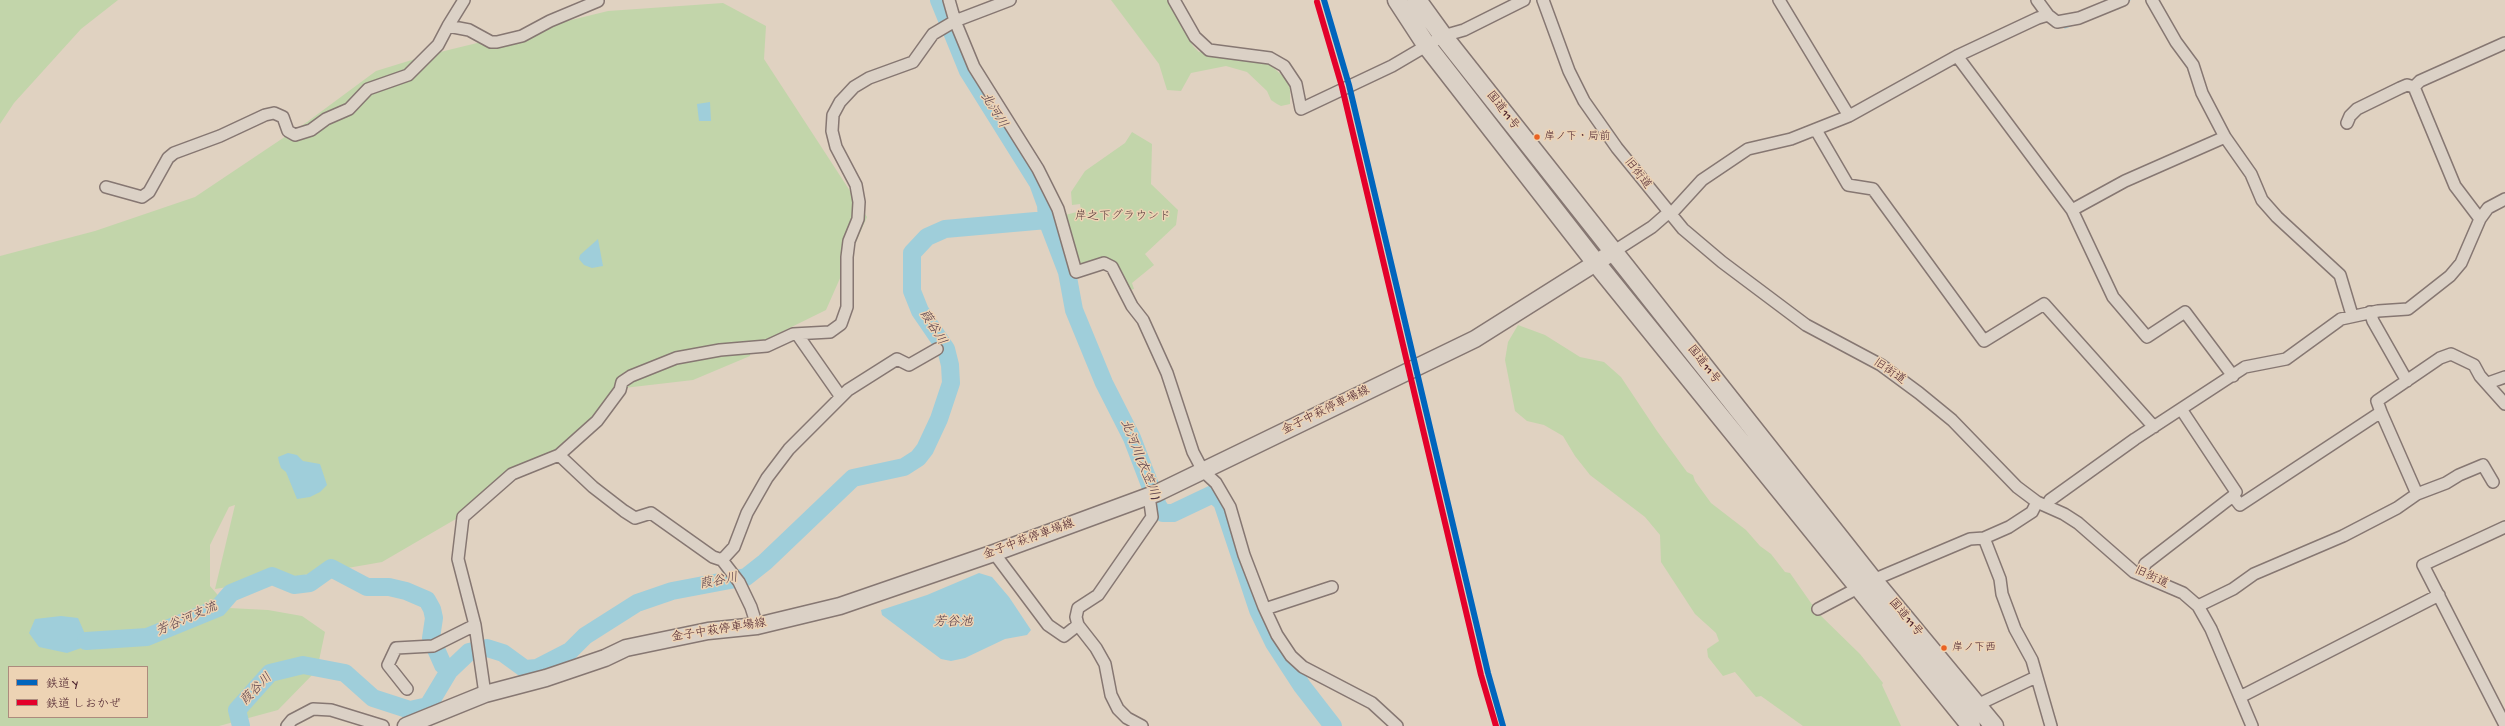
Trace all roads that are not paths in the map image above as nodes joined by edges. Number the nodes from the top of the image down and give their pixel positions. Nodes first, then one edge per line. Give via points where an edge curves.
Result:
1 (464, 0) edge
2 (948, 0) edge
3 (1010, 0) edge
4 (1174, 0) edge
5 (1397, 0) edge
6 (1417, 0) edge
7 (1524, 0) edge
8 (1544, 0) edge
9 (1779, 0) edge
10 (2037, 0) edge
11 (2124, 0) edge
12 (2152, 0) edge
13 (598, 1) dead end
14 (2048, 15) junction
15 (950, 23) junction
16 (448, 26) junction
17 (1443, 36) junction
18 (2505, 43) edge
19 (1427, 46) junction
20 (1957, 56) junction
21 (2414, 87) junction
22 (1849, 116) junction
23 (2347, 123) dead end
24 (1816, 130) junction
25 (2225, 137) junction
26 (106, 187) dead end
27 (2505, 199) edge
28 (2072, 210) junction
29 (1669, 214) junction
30 (2480, 218) junction
31 (1613, 252) junction
32 (1596, 263) junction
33 (2370, 312) junction
34 (2352, 316) junction
35 (797, 334) junction
36 (937, 349) dead end
37 (2232, 376) junction
38 (2505, 377) edge
39 (2407, 380) junction
40 (2488, 383) junction
41 (841, 397) junction
42 (2505, 404) edge
43 (2182, 409) junction
44 (2381, 412) junction
45 (2154, 427) junction
46 (559, 455) junction
47 (1203, 471) junction
48 (2493, 482) dead end
49 (1153, 494) junction
50 (2417, 494) junction
51 (2233, 496) junction
52 (2042, 504) junction
53 (2505, 527) edge
54 (1984, 538) junction
55 (994, 553) junction
56 (722, 560) junction
57 (2142, 575) junction
58 (1866, 583) junction
59 (1332, 587) dead end
60 (2439, 595) junction
61 (2198, 606) junction
62 (1265, 609) junction
63 (1818, 609) dead end
64 (475, 625) junction
65 (1078, 625) junction
66 (757, 626) junction
67 (2036, 677) junction
68 (407, 689) dead end
69 (485, 694) junction
70 (2240, 697) junction
71 (1977, 705) junction
72 (1964, 723) edge
73 (2505, 725) edge
74 (287, 726) edge
75 (383, 726) edge
76 (406, 726) edge
77 (1142, 726) edge
78 (1397, 726) edge
79 (1994, 726) edge
80 (2051, 726) edge
81 (2252, 726) edge

1 - 16 street
2 - 15 street
3 - 15 street
4 - 19 street via 1195,37 1209,50 1270,58 1284,66 1296,84 1301,108 1392,66
5 - 19 highway, 国道11号
6 - 17 highway, 国道11号
7 - 17 street via 1464,30
8 - 29 street, 旧街道 via 1569,71 1584,101
9 - 22 street
10 - 14 street
11 - 14 street via 2063,21
12 - 25 street via 2176,42 2193,65 2202,93
13 - 16 street via 522,36 497,42 490,42 469,30
14 - 20 street
15 - 35 street via 933,34 913,62 869,78 854,87 840,102 833,115 832,131 836,147 856,185 859,202 858,219 846,257 845,317 841,324 830,332
15 - 47 street via 974,67 1038,169 1058,209 1076,272 1104,263 1112,267 1132,306 1143,320 1164,366 1184,429
16 - 26 street via 438,45 408,75 368,89 349,109 326,119 311,130 295,135 288,131 283,117 274,113 265,115 220,136 174,153 168,158 149,192 142,197
17 - 19 street
17 - 31 highway, 国道11号
18 - 21 street via 2420,81
19 - 32 highway, 国道11号
20 - 22 street
20 - 28 street
21 - 23 street via 2407,85 2357,109
21 - 30 street via 2455,186
22 - 24 street
24 - 29 street via 1791,140 1748,150 1702,180
24 - 45 street via 1848,185 1873,189 1984,341 2044,304
25 - 28 street via 2125,181
25 - 34 street via 2251,174 2262,200 2340,275
27 - 30 street via 2488,208
28 - 37 street via 2113,297 2147,337 2185,312
29 - 31 street
29 - 52 street, 旧街道 via 1722,262 1806,325 1881,365 1920,393 1952,420 2017,487
30 - 33 street via 2461,263 2450,276 2408,309
31 - 32 main road, 金子中萩停車場線
31 - 58 highway, 国道11号
32 - 47 main road, 金子中萩停車場線 via 1475,339
32 - 58 highway, 国道11号
33 - 34 street
33 - 39 street via 2373,322
34 - 37 street via 2340,319 2286,358 2245,367
35 - 41 street
35 - 46 street via 767,346 720,350 676,358 631,376 622,382 620,390 597,421
36 - 41 street via 909,365 897,359
37 - 43 street
38 - 40 street
39 - 40 street via 2440,358 2451,354 2474,365 2480,376
39 - 44 street via 2377,402
40 - 42 street
41 - 56 street via 789,449 775,467 747,513 734,547
43 - 45 street
43 - 51 street via 2236,492
44 - 50 street
44 - 51 street via 2240,505
45 - 52 street
46 - 56 street via 593,487 624,511 635,518 651,512 713,557
46 - 64 street via 512,474 463,517 458,559
47 - 49 main road, 金子中萩停車場線
47 - 62 street via 1226,497 1244,555
48 - 50 street via 2483,465
49 - 55 main road, 金子中萩停車場線
49 - 65 street via 1152,517 1098,595 1078,608
50 - 61 street via 2343,536 2254,574 2233,589
51 - 57 street via 2145,564
52 - 54 street via 2008,527
52 - 57 street, 旧街道 via 2078,523 2103,547 2134,572
53 - 60 street via 2423,565
54 - 58 street via 1970,539
54 - 67 street via 2015,629 2026,645
55 - 65 street via 1048,625 1064,636
55 - 66 main road, 金子中萩停車場線 via 840,606
56 - 66 street via 739,582
57 - 61 street, 旧街道 via 2183,593
58 - 63 street
58 - 71 highway, 国道11号
58 - 72 highway, 国道11号
59 - 62 street
60 - 70 street
60 - 73 street
61 - 70 street, 旧街道 via 2211,629
62 - 78 street via 1288,651 1302,667 1372,704
64 - 68 street via 436,644 396,648 388,665
64 - 69 street
65 - 77 street via 1096,648 1104,664 1111,696 1118,709 1127,718
66 - 69 main road, 金子中萩停車場線 via 708,631 626,648 546,678
67 - 71 street
67 - 80 street
69 - 76 main road, 金子中萩停車場線
70 - 81 street, 旧街道
71 - 79 highway, 国道11号
74 - 75 street via 292,720 313,709 331,710

